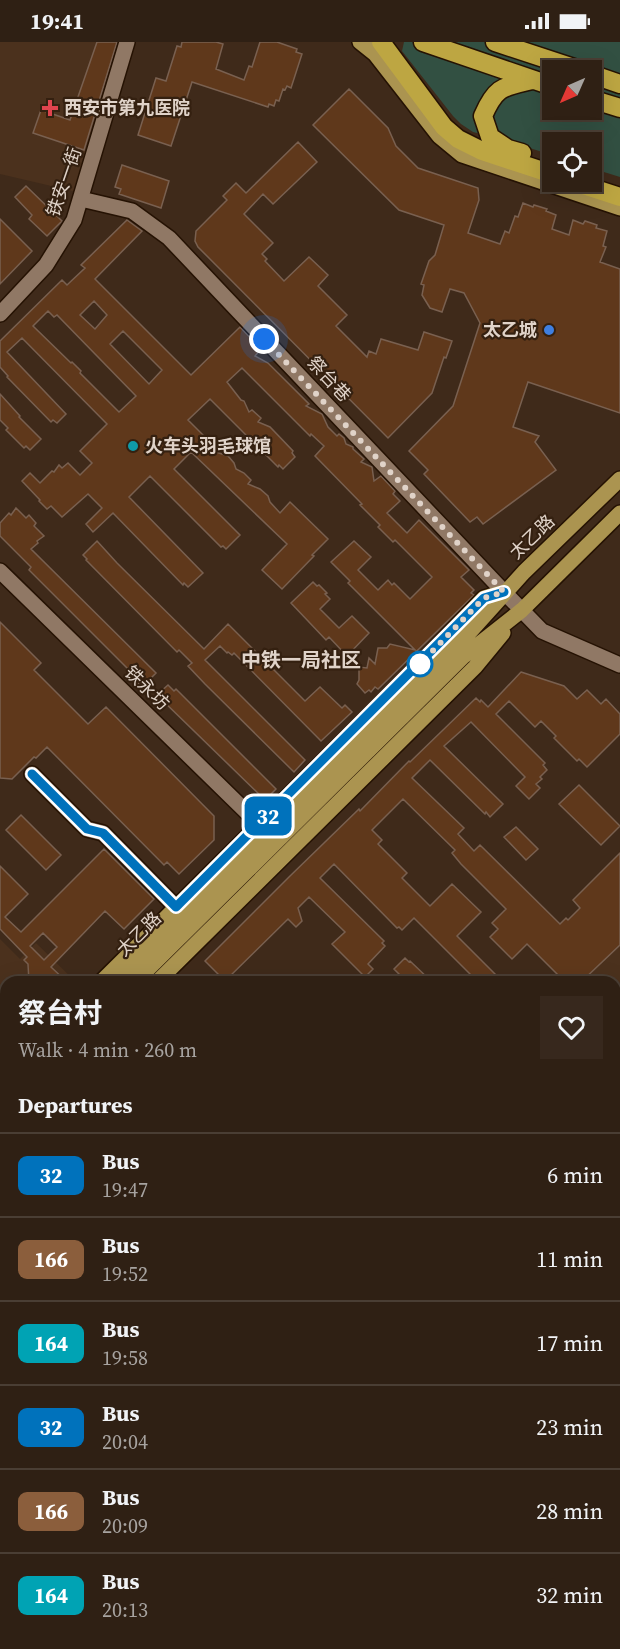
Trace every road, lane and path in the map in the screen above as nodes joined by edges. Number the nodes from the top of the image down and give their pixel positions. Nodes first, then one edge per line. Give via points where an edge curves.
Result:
1 (128, 42) edge
2 (360, 42) edge
3 (381, 42) edge
4 (423, 42) edge
5 (495, 42) edge
6 (527, 48) edge
7 (556, 60) edge
8 (602, 78) edge
9 (532, 80) junction
10 (542, 83) edge
11 (620, 84) edge
12 (602, 102) edge
13 (620, 108) edge
14 (542, 160) edge
15 (542, 171) edge
16 (602, 179) edge
17 (620, 185) edge
18 (602, 191) edge
19 (620, 197) edge
20 (81, 199) junction
21 (620, 208) edge
22 (0, 314) edge
23 (620, 479) edge
24 (620, 513) edge
25 (0, 571) edge
26 (504, 592) junction
27 (522, 610) junction
28 (620, 665) edge
29 (32, 774) dead end
30 (264, 829) junction
31 (176, 907) junction
32 (107, 976) edge
33 (124, 976) edge
34 (141, 976) edge
35 (163, 976) edge

1 - 20 street, 铁安一街
2 - 21 main road via 375,54 439,136 462,155
3 - 15 highway via 444,127 458,139
4 - 9 highway
5 - 6 highway
6 - 7 highway
8 - 11 highway
9 - 10 highway
9 - 14 highway via 503,87 490,100 483,116 490,138 508,149
12 - 13 highway
16 - 17 highway
18 - 19 highway
20 - 22 street, 铁安一街 via 74,220 46,265
20 - 26 street, 祭台巷 via 132,211 169,238
23 - 26 main road, 太乙路
24 - 27 main road, 太乙路
25 - 30 street, 铁永坊
26 - 27 street, 祭台巷
26 - 30 main road, 太乙路 via 460,643
27 - 28 street, 祭台巷 via 542,631
27 - 34 main road, 太乙路 via 464,656
27 - 35 main road via 475,668
29 - 31 street via 87,829 103,833
30 - 31 main road
30 - 33 main road, 太乙路
31 - 32 main road

